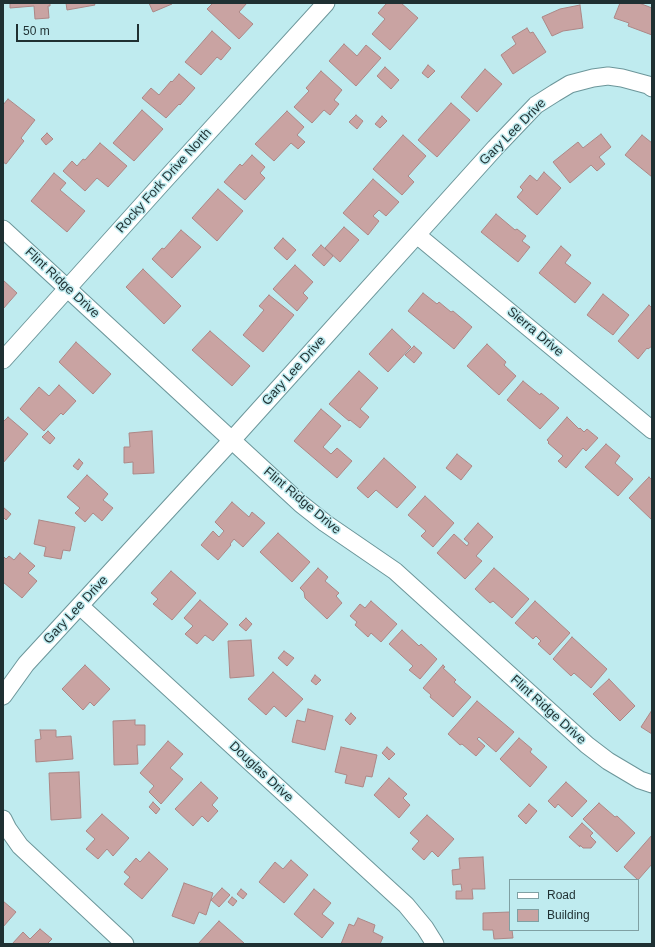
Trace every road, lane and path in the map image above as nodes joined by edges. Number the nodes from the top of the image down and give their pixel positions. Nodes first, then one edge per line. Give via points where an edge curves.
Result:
1 (326, 3) edge
2 (652, 88) edge
3 (3, 229) edge
4 (417, 235) junction
5 (67, 288) junction
6 (3, 360) edge
7 (652, 430) edge
8 (232, 440) junction
9 (80, 606) junction
10 (3, 696) edge
11 (652, 784) edge
12 (3, 819) edge
13 (125, 944) edge
14 (435, 944) edge

1 - 5 street, Rocky Fork Drive North
2 - 4 street, Gary Lee Drive via 608,76 570,84 555,93 536,105
3 - 5 street, Flint Ridge Drive
4 - 7 street, Sierra Drive
4 - 8 street, Gary Lee Drive
5 - 6 street, Rocky Fork Drive North
5 - 8 street, Flint Ridge Drive
8 - 9 street, Gary Lee Drive
8 - 11 street, Flint Ridge Drive via 324,523 395,571 587,745 608,761 640,780
9 - 10 street, Gary Lee Drive via 26,664
9 - 14 street, Douglas Drive via 406,905
12 - 13 street via 20,846

